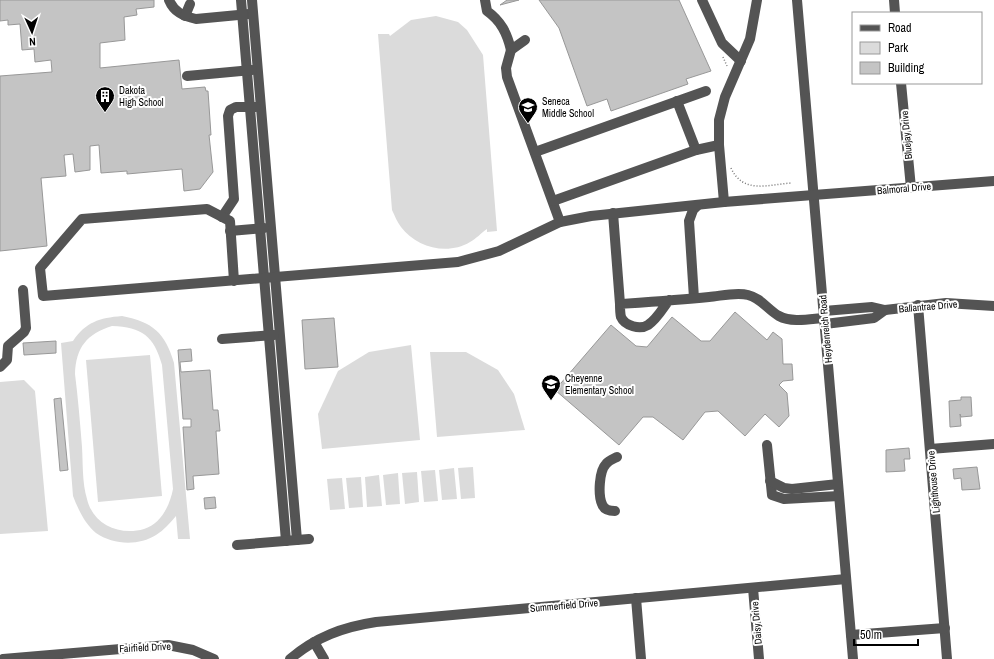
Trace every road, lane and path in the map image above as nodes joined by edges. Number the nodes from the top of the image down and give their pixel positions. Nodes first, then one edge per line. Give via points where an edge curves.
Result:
1 (169, 0) edge
2 (241, 0) edge
3 (252, 0) edge
4 (485, 0) edge
5 (702, 0) edge
6 (758, 0) edge
7 (797, 0) edge
8 (894, 0) edge
9 (190, 4) dead end
10 (895, 12) edge
11 (253, 13) junction
12 (242, 15) junction
13 (185, 16) junction
14 (525, 40) dead end
15 (510, 50) junction
16 (741, 61) junction
17 (258, 69) junction
18 (246, 70) junction
19 (186, 76) dead end
20 (901, 84) edge
21 (706, 91) dead end
22 (677, 101) junction
23 (261, 106) junction
24 (249, 107) junction
25 (718, 145) junction
26 (696, 150) junction
27 (535, 152) junction
28 (728, 162) dead end
29 (267, 176) junction
30 (255, 177) junction
31 (994, 181) edge
32 (791, 183) dead end
33 (911, 188) junction
34 (814, 195) junction
35 (553, 201) junction
36 (724, 202) junction
37 (698, 205) junction
38 (614, 213) junction
39 (222, 217) junction
40 (560, 222) junction
41 (259, 228) junction
42 (271, 228) junction
43 (230, 231) junction
44 (264, 278) junction
45 (276, 278) junction
46 (234, 281) junction
47 (23, 290) dead end
48 (694, 298) junction
49 (669, 300) junction
50 (620, 304) junction
51 (918, 305) junction
52 (994, 306) edge
53 (824, 318) junction
54 (280, 335) junction
55 (268, 336) junction
56 (222, 339) dead end
57 (283, 362) junction
58 (271, 363) junction
59 (0, 367) edge
60 (994, 444) edge
61 (768, 445) dead end
62 (930, 449) junction
63 (617, 457) dead end
64 (770, 481) junction
65 (838, 484) junction
66 (839, 496) junction
67 (615, 511) dead end
68 (309, 539) dead end
69 (298, 540) junction
70 (286, 541) junction
71 (237, 545) dead end
72 (846, 579) junction
73 (753, 588) junction
74 (636, 598) junction
75 (944, 628) junction
76 (851, 635) junction
77 (314, 642) junction
78 (3, 659) edge
79 (214, 659) edge
80 (290, 659) edge
81 (324, 659) edge
82 (641, 659) edge
83 (759, 659) edge
84 (853, 659) edge
85 (947, 659) edge

1 - 13 street via 172,7
2 - 12 street
3 - 11 street
4 - 15 street via 487,11 495,16 505,30
5 - 16 street via 722,43
6 - 16 street via 750,39
7 - 34 street, Heydenreich Road
8 - 10 street
9 - 13 street
11 - 12 street
11 - 17 street
12 - 13 street via 196,19
12 - 18 street
14 - 15 street
15 - 27 street via 507,77
16 - 25 street via 722,109
17 - 18 street
17 - 23 street
18 - 19 street
18 - 24 street
20 - 33 street, Bluejay Drive
21 - 22 street
22 - 26 street
22 - 27 street
23 - 24 street
23 - 29 street
24 - 30 street
24 - 39 street via 236,107 230,110 228,116 234,199
25 - 26 street
25 - 36 street
26 - 35 street
27 - 35 street
28 - 32 path via 739,181 748,185
29 - 30 street
29 - 42 street
30 - 41 street
31 - 33 street, Balmoral Drive
33 - 34 street, Balmoral Drive
34 - 36 street, Balmoral Drive
34 - 53 street, Heydenreich Road
35 - 40 street
36 - 37 street, Balmoral Drive
37 - 38 street, Balmoral Drive
37 - 48 street via 689,221
38 - 40 street, Balmoral Drive
38 - 50 street
39 - 43 street via 230,221
39 - 46 street, Balmoral Drive via 207,209 82,219 40,268 43,296
40 - 45 street, Balmoral Drive via 499,251 458,262
41 - 42 street
41 - 43 street
41 - 44 street
42 - 45 street
43 - 46 street
44 - 45 street, Balmoral Drive
44 - 46 street, Balmoral Drive
44 - 55 street
45 - 54 street
47 - 59 street via 26,328 8,346 7,360
48 - 49 street, Ballantrae Drive
48 - 53 street, Ballantrae Drive via 748,295 756,298 778,316 802,320
49 - 50 street, Ballantrae Drive
49 - 50 street via 655,318 647,325 639,327 626,323 621,316
51 - 52 street, Ballantrae Drive via 957,303
51 - 53 street, Ballantrae Drive via 885,310 874,318
51 - 62 street, Lighthouse Drive
53 - 65 street, Heydenreich Road
54 - 55 street
54 - 57 street
55 - 56 street
55 - 58 street
57 - 58 street
57 - 69 street
58 - 70 street
60 - 62 street
61 - 64 street
62 - 75 street, Lighthouse Drive
63 - 67 street via 605,464 600,482 602,505 607,510
64 - 65 street via 784,488
64 - 66 street via 772,495 776,498
65 - 66 street, Heydenreich Road
66 - 72 street, Heydenreich Road
68 - 69 street
69 - 70 street
70 - 71 street
72 - 73 street, Summerfield Drive
72 - 76 street, Heydenreich Road
73 - 74 street, Summerfield Drive
73 - 83 street, Daisy Drive
74 - 77 street, Summerfield Drive via 376,622 341,629
74 - 82 street
75 - 76 street
75 - 85 street, Lighthouse Drive
76 - 84 street, Heydenreich Road
77 - 80 street, Summerfield Drive
77 - 81 street
78 - 79 street, Fairfield Drive via 168,645 193,650

